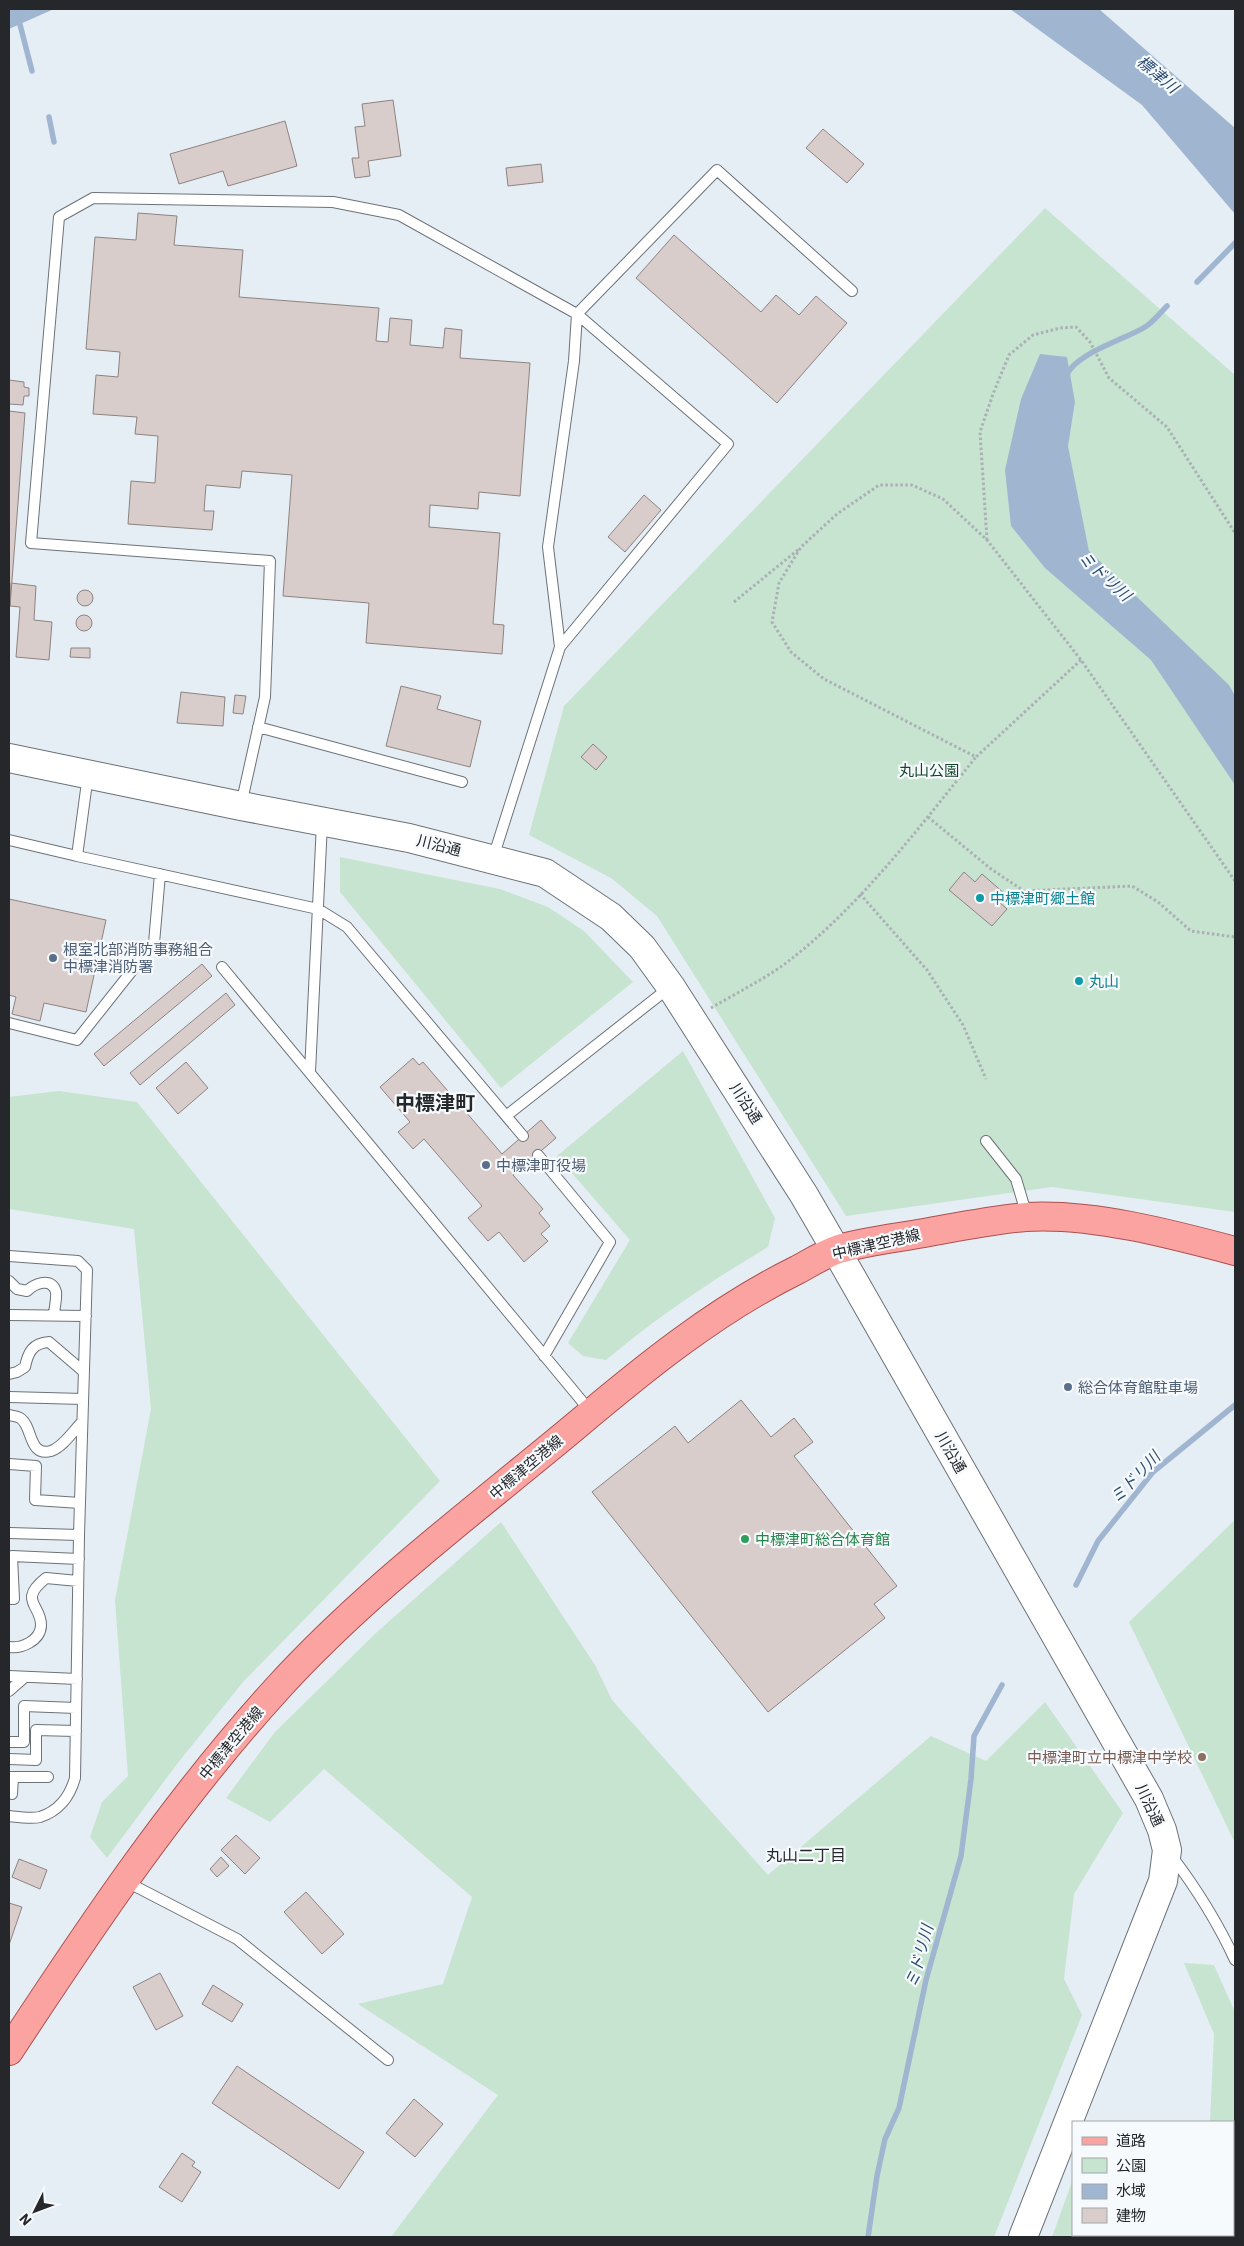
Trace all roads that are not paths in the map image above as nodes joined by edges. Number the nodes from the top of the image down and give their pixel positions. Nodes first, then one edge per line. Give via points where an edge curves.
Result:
1 (852, 291) dead end
2 (577, 314) junction
3 (560, 647) junction
4 (258, 727) junction
5 (9, 758) edge
6 (88, 774) junction
7 (462, 782) dead end
8 (241, 806) junction
9 (322, 821) junction
10 (9, 840) edge
11 (77, 856) junction
12 (493, 858) junction
13 (160, 874) junction
14 (318, 909) junction
15 (222, 967) dead end
16 (671, 987) junction
17 (9, 1024) edge
18 (310, 1072) junction
19 (506, 1116) junction
20 (522, 1136) dead end
21 (986, 1141) dead end
22 (538, 1154) dead end
23 (1028, 1217) junction
24 (836, 1250) junction
25 (1235, 1250) edge
26 (9, 1256) edge
27 (9, 1281) edge
28 (9, 1315) edge
29 (54, 1316) junction
30 (86, 1316) junction
31 (544, 1356) junction
32 (84, 1372) junction
33 (9, 1374) edge
34 (9, 1397) edge
35 (83, 1399) junction
36 (591, 1412) junction
37 (9, 1416) edge
38 (82, 1422) junction
39 (9, 1464) edge
40 (80, 1503) junction
41 (9, 1533) edge
42 (79, 1535) junction
43 (78, 1558) junction
44 (78, 1581) junction
45 (9, 1599) edge
46 (9, 1647) edge
47 (9, 1676) edge
48 (26, 1677) junction
49 (77, 1679) junction
50 (9, 1692) edge
51 (76, 1708) junction
52 (76, 1730) junction
53 (9, 1742) edge
54 (9, 1759) edge
55 (11, 1777) edge
56 (48, 1777) dead end
57 (12, 1794) dead end
58 (9, 1816) edge
59 (1167, 1850) junction
60 (124, 1880) junction
61 (1235, 1960) edge
62 (9, 2051) edge
63 (388, 2060) dead end
64 (1023, 2237) edge

1 - 2 lane via 717,170
2 - 3 lane via 574,361 548,547
2 - 3 lane via 728,444
2 - 4 lane via 399,215 333,202 93,198 59,217 31,543 270,561 265,697
3 - 12 lane
4 - 7 lane
4 - 8 lane
5 - 6 street, 川沿通
6 - 8 street, 川沿通
6 - 11 lane
8 - 9 street, 川沿通
9 - 12 street, 川沿通
9 - 14 lane
10 - 11 lane
11 - 13 lane
12 - 16 street, 川沿通 via 545,873 611,917 642,947
13 - 14 lane
13 - 17 lane via 154,943 76,1040
14 - 18 lane
14 - 19 lane via 347,927
15 - 18 lane
16 - 19 lane
16 - 24 street, 川沿通
18 - 31 lane
19 - 20 lane
21 - 23 lane via 1016,1179
22 - 31 lane via 610,1242
23 - 24 main road, 中標津空港線 via 972,1224
23 - 25 main road, 中標津空港線 via 1075,1218 1175,1235
24 - 36 main road, 中標津空港線 via 770,1283 716,1316
24 - 59 street, 川沿通 via 1149,1799
26 - 30 lane via 78,1261 87,1270
27 - 29 lane via 17,1289 27,1291 34,1284 51,1284 56,1292
28 - 29 lane
29 - 30 lane
30 - 32 lane
31 - 36 lane
32 - 33 lane via 49,1342 33,1347 25,1367
32 - 35 lane
34 - 35 lane
35 - 38 lane
36 - 60 main road, 中標津空港線 via 435,1540 277,1688 211,1766
37 - 38 lane via 20,1417 27,1425 30,1438 42,1451 52,1451
38 - 40 lane
39 - 40 lane via 36,1466 35,1500
40 - 42 lane
41 - 42 lane
42 - 43 lane
43 - 44 lane
43 - 45 lane via 12,1556 14,1599
44 - 46 lane via 46,1578 37,1585 32,1605 41,1626 38,1633 22,1647
44 - 49 lane
47 - 48 lane
48 - 49 lane
48 - 50 lane
49 - 51 lane
51 - 52 lane
51 - 53 lane via 24,1706 24,1742
52 - 54 lane via 36,1730 36,1760
52 - 58 lane via 75,1778 70,1793 61,1804 39,1817
55 - 56 lane
55 - 57 lane
59 - 61 lane via 1194,1886
59 - 64 street via 1163,1881
60 - 62 main road, 中標津空港線
60 - 63 lane via 237,1939

